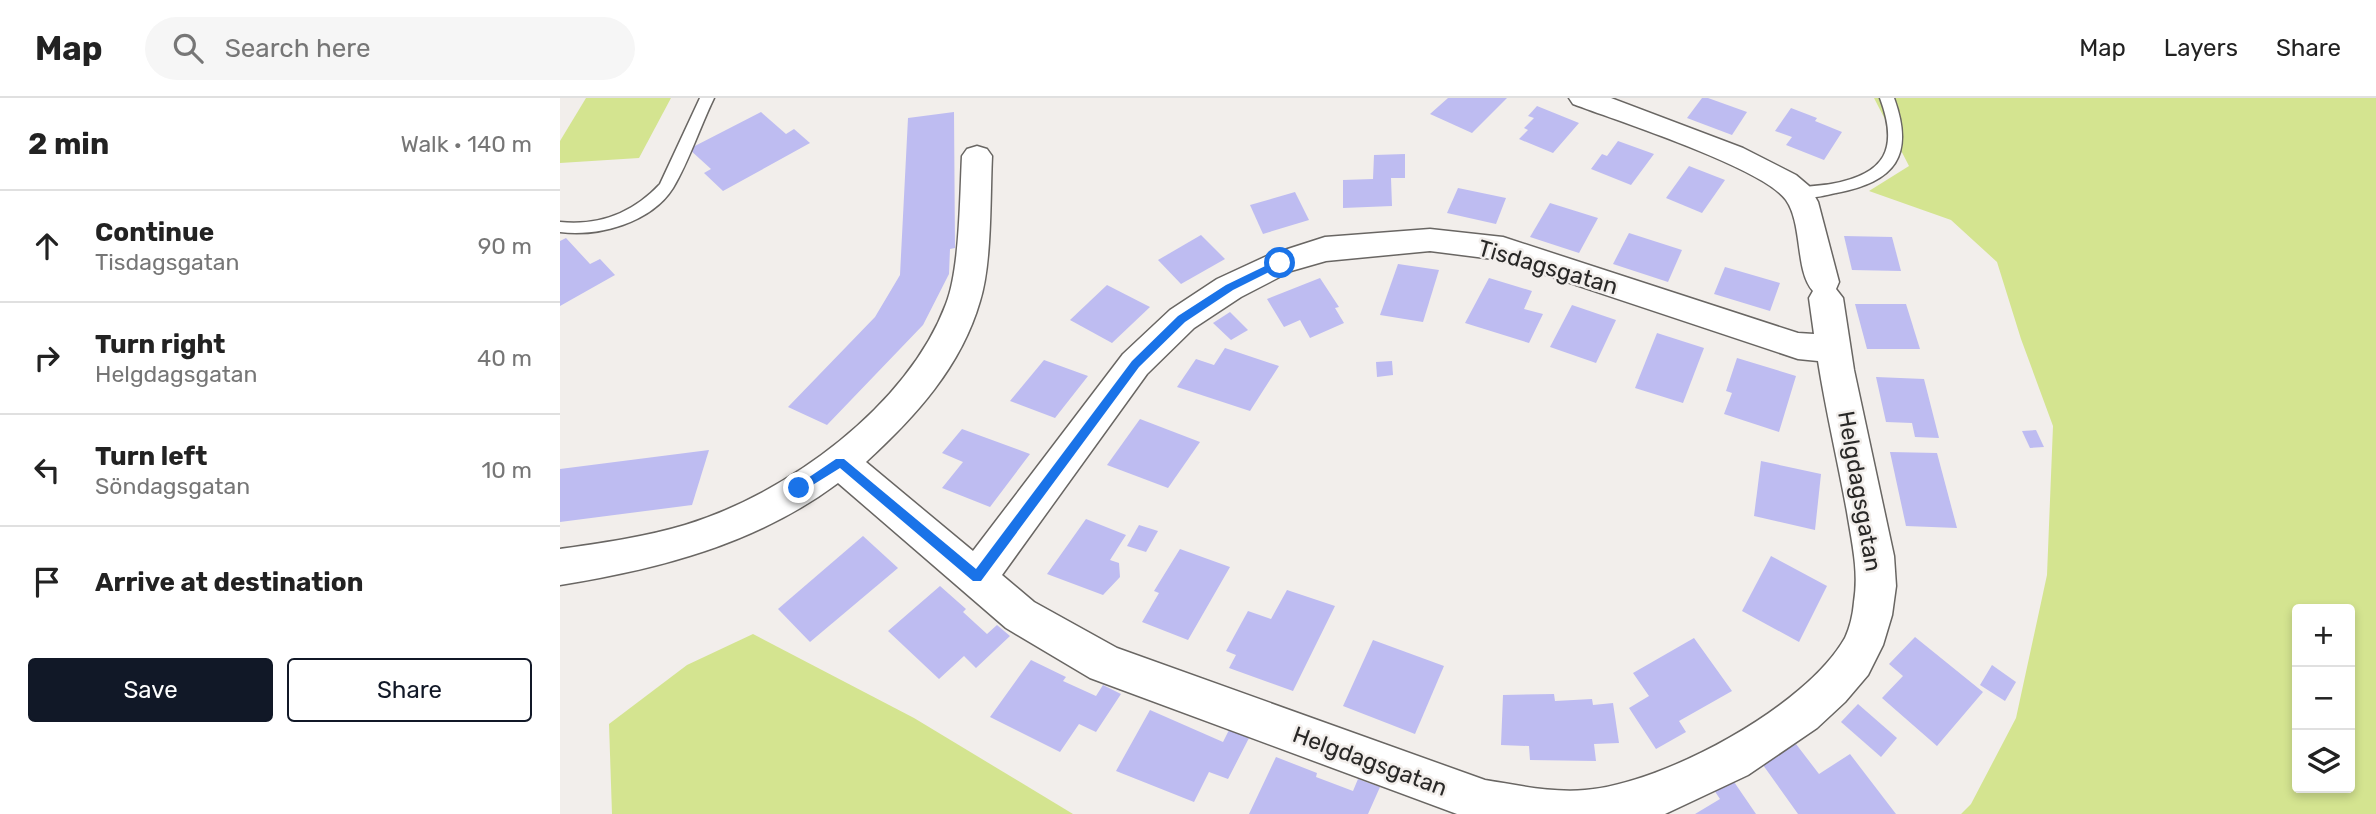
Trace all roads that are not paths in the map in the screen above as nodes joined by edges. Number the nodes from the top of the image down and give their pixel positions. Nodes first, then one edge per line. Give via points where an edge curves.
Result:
1 (706, 98) edge
2 (1583, 98) edge
3 (1887, 98) edge
4 (977, 156) dead end
5 (1798, 193) junction
6 (560, 226) edge
7 (1832, 349) junction
8 (840, 462) junction
9 (560, 568) edge
10 (977, 577) junction

1 - 6 lane via 658,198 601,225
2 - 5 street via 1726,152 1776,176
3 - 5 lane via 1898,134 1893,159 1873,177 1829,190
4 - 8 street via 964,302 950,340 897,410
5 - 7 street, Helgdagsgatan via 1825,290
7 - 10 street, Tisdagsgatan via 1798,346 1503,249 1430,240 1325,249 1280,263 1229,288 1182,319 1135,364
7 - 10 street, Helgdagsgatan via 1877,585 1860,649 1827,692 1785,724 1714,771 1632,803 1584,813 1540,812 1485,802 1105,664 1020,615
8 - 9 street via 742,520 686,542
8 - 10 street, Helgdagsgatan

